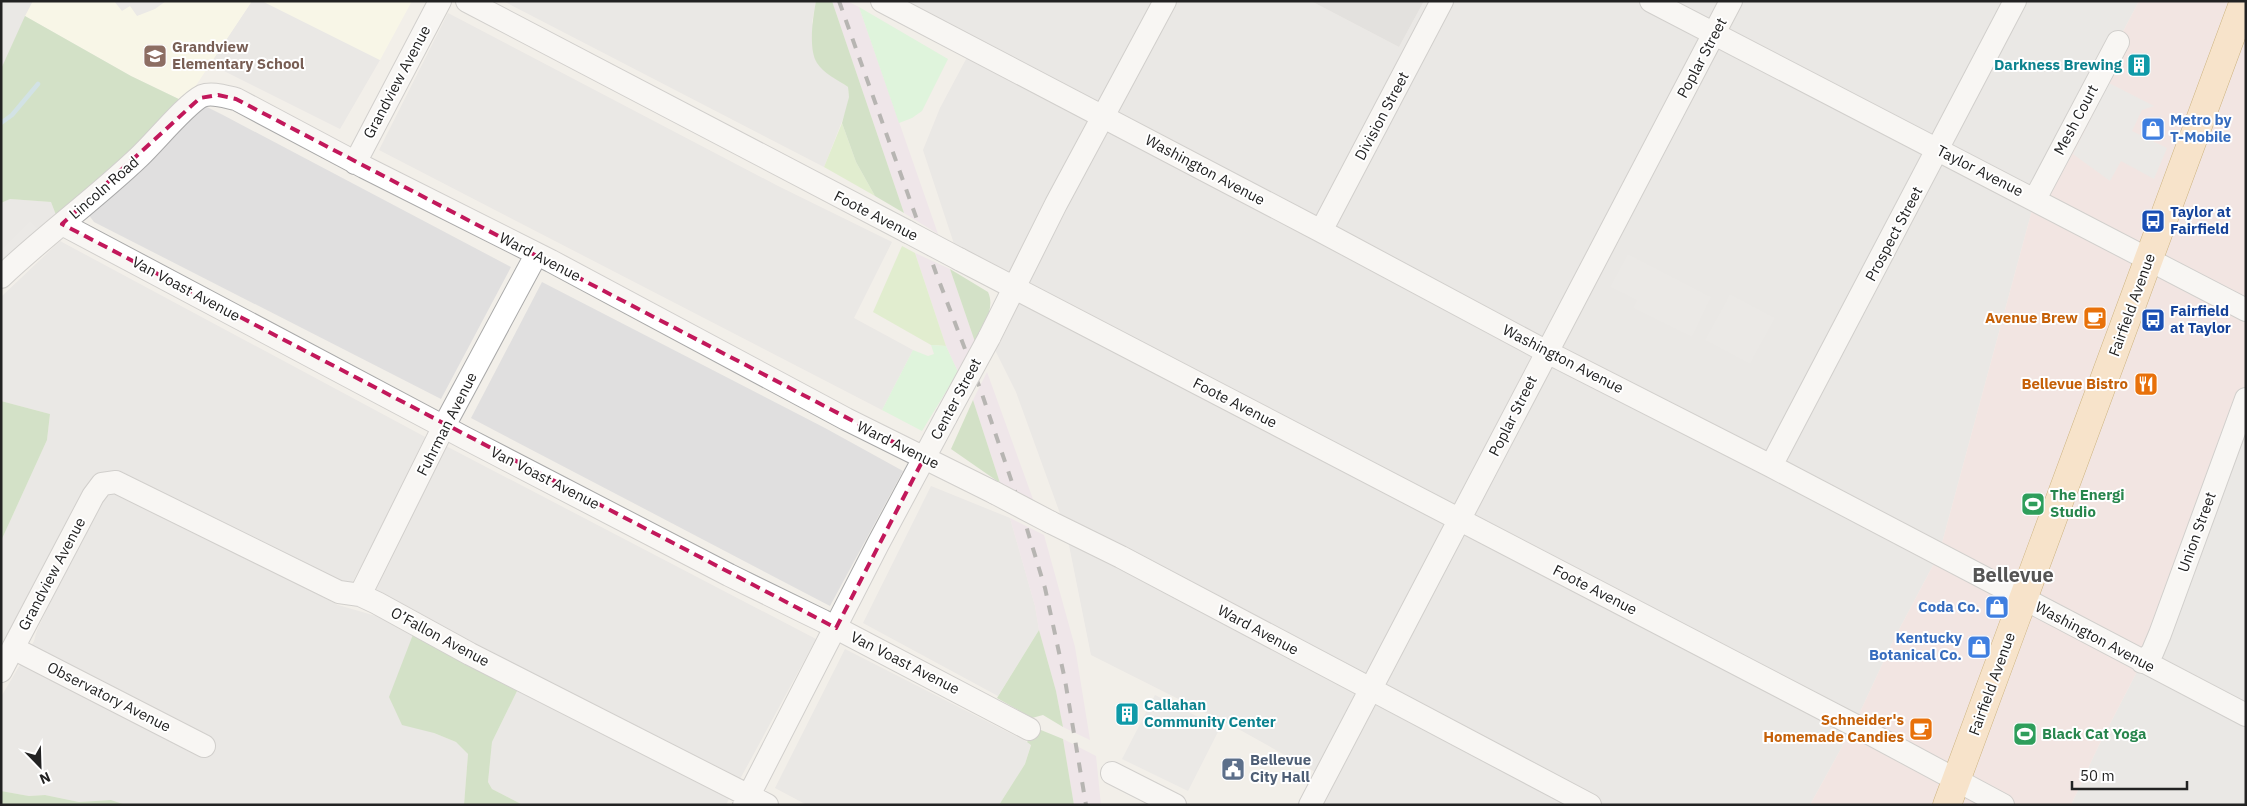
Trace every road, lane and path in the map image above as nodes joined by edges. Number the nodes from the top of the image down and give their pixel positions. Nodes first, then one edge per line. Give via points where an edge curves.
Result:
1 (440, 1) edge
2 (467, 1) edge
3 (882, 1) edge
4 (1165, 1) edge
5 (1442, 1) edge
6 (1651, 1) edge
7 (1731, 1) edge
8 (2015, 1) edge
9 (2244, 1) edge
10 (919, 10) edge
11 (1714, 35) junction
12 (2118, 42) dead end
13 (204, 95) joint
14 (1103, 117) junction
15 (1938, 150) junction
16 (355, 162) junction
17 (2035, 199) junction
18 (62, 224) junction
19 (1321, 231) junction
20 (536, 255) junction
21 (2149, 259) junction
22 (1, 277) edge
23 (1014, 290) junction
24 (2246, 310) edge
25 (1547, 352) junction
26 (2246, 399) edge
27 (444, 426) junction
28 (924, 458) junction
29 (1771, 466) junction
30 (108, 482) joint
31 (1460, 520) junction
32 (360, 596) junction
33 (2024, 599) junction
34 (836, 628) junction
35 (13, 648) junction
36 (2142, 662) junction
37 (1, 671) edge
38 (1369, 689) junction
39 (2246, 715) edge
40 (1029, 729) dead end
41 (204, 746) dead end
42 (1112, 772) dead end
43 (1957, 779) junction
44 (753, 802) edge
45 (1175, 805) edge
46 (1310, 805) edge
47 (1590, 805) edge
48 (1947, 805) edge
49 (2003, 805) edge

1 - 16 street, Grandview Avenue
2 - 23 street, Foote Avenue, bridge
3 - 10 street, Washington Avenue
4 - 14 street, Center Street
5 - 19 street, Division Street
6 - 11 street, Taylor Avenue
7 - 11 street, Poplar Street
8 - 15 street, Prospect Street
9 - 21 main road, Fairfield Avenue
10 - 14 street, Washington Avenue
11 - 15 street, Taylor Avenue
11 - 25 street, Poplar Street
12 - 17 street, Mesh Court
13 - 16 street, Ward Avenue via 236,99
13 - 18 street, Lincoln Road
14 - 19 street, Washington Avenue
14 - 23 street, Center Street
15 - 17 street, Taylor Avenue
15 - 29 street, Prospect Street
16 - 20 street, Ward Avenue
17 - 21 street, Taylor Avenue
18 - 22 street, Lincoln Road
18 - 27 street, Van Voast Avenue
19 - 25 street, Washington Avenue
20 - 27 street, Fuhrman Avenue
20 - 28 street, Ward Avenue
21 - 24 street, Taylor Avenue
21 - 33 main road, Fairfield Avenue
23 - 28 street, Center Street, bridge
23 - 31 street, Foote Avenue
25 - 29 street, Washington Avenue
25 - 31 street, Poplar Street
26 - 36 street, Union Street via 2160,634 2152,653
27 - 32 street, Fuhrman Avenue
27 - 34 street, Van Voast Avenue
28 - 34 street, Center Street
28 - 38 street, Ward Avenue, bridge
29 - 33 street, Washington Avenue
30 - 32 street, O’Fallon Avenue via 127,486 339,592
30 - 35 street, Grandview Avenue via 102,484 93,496
31 - 38 street, Poplar Street
31 - 43 street, Foote Avenue
32 - 44 street, O’Fallon Avenue
33 - 36 street, Washington Avenue
33 - 43 main road, Fairfield Avenue
34 - 40 street, Van Voast Avenue
34 - 44 street, Center Street
35 - 37 street, Grandview Avenue
35 - 41 street, Observatory Avenue
36 - 39 street, Washington Avenue
38 - 46 street, Poplar Street
38 - 47 street, Ward Avenue
42 - 45 street
43 - 48 main road, Fairfield Avenue
43 - 49 street, Foote Avenue

